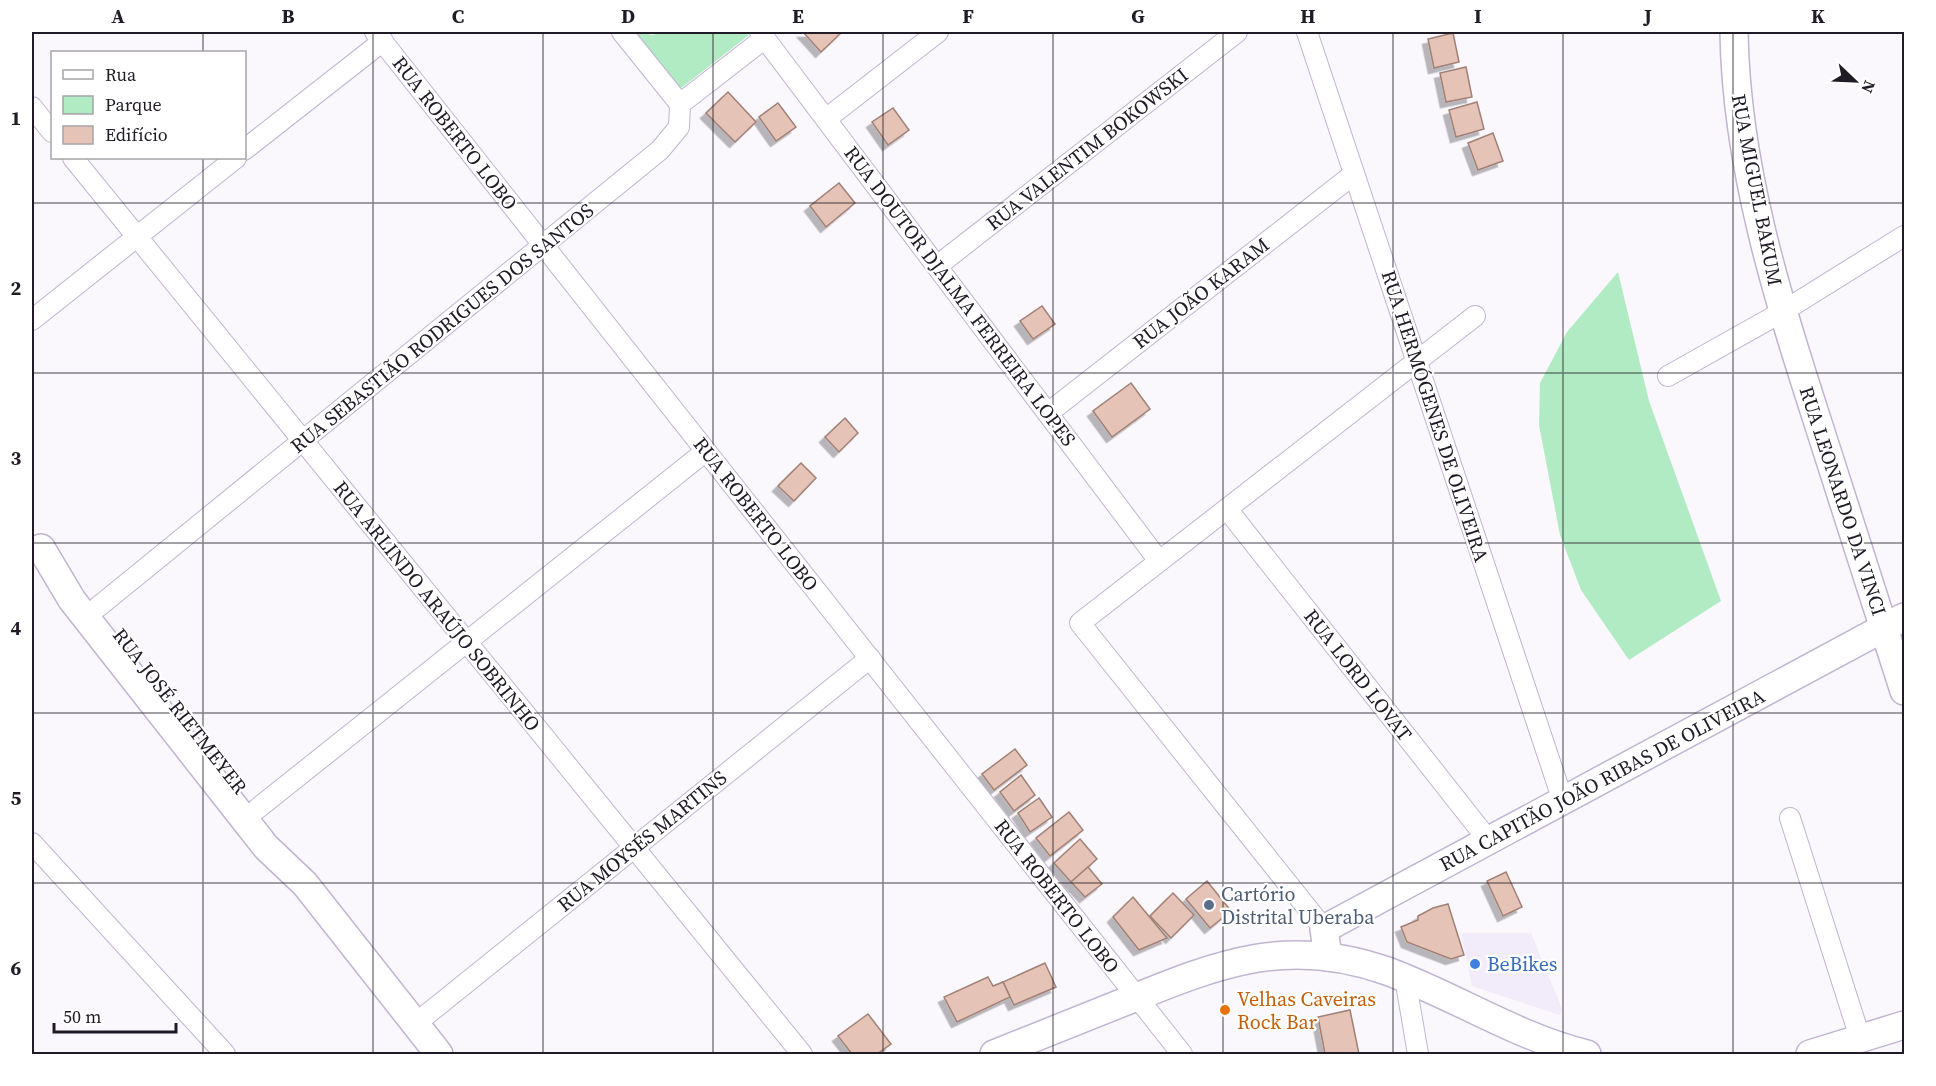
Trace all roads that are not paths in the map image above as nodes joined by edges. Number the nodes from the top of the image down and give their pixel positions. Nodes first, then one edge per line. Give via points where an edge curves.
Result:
1 (622, 32) edge
2 (938, 32) edge
3 (1237, 32) edge
4 (1307, 32) edge
5 (1734, 32) edge
6 (763, 35) edge
7 (379, 36) edge
8 (680, 104) junction
9 (32, 107) edge
10 (826, 119) junction
11 (51, 131) edge
12 (246, 148) edge
13 (74, 159) edge
14 (235, 159) edge
15 (1354, 174) junction
16 (137, 236) junction
17 (1905, 236) edge
18 (544, 245) junction
19 (937, 266) junction
20 (1782, 312) junction
21 (1475, 316) dead end
22 (32, 320) edge
23 (1416, 362) junction
24 (1668, 376) dead end
25 (1048, 413) junction
26 (303, 440) junction
27 (706, 451) junction
28 (1227, 509) junction
29 (36, 542) edge
30 (1160, 561) junction
31 (98, 607) junction
32 (1894, 623) edge
33 (467, 642) junction
34 (870, 658) junction
35 (1905, 691) edge
36 (1563, 801) junction
37 (257, 810) junction
38 (1790, 819) dead end
39 (1489, 841) junction
40 (32, 843) edge
41 (634, 848) junction
42 (305, 884) junction
43 (1324, 929) junction
44 (1328, 957) junction
45 (1405, 978) junction
46 (1137, 997) junction
47 (415, 1024) junction
48 (1905, 1025) edge
49 (1861, 1041) junction
50 (225, 1054) edge
51 (439, 1054) edge
52 (802, 1054) edge
53 (994, 1054) edge
54 (1182, 1054) edge
55 (1418, 1054) edge
56 (1587, 1054) edge
57 (1810, 1054) edge

1 - 8 street
2 - 10 street
3 - 19 street, RUA VALENTIM BOKOWSKI
4 - 15 street, RUA HERMÓGENES DE OLIVEIRA
5 - 20 main road, RUA MIGUEL BAKUM via 1746,153
6 - 8 street
6 - 10 street, RUA DOUTOR DJALMA FERREIRA LOPES
7 - 12 street
7 - 18 street, RUA ROBERTO LOBO
8 - 18 street, RUA SEBASTIÃO RODRIGUES DOS SANTOS via 679,127 660,150
9 - 11 street
10 - 19 street, RUA DOUTOR DJALMA FERREIRA LOPES
13 - 16 street, RUA ARLINDO ARAÚJO SOBRINHO
14 - 16 street
15 - 23 street, RUA HERMÓGENES DE OLIVEIRA
15 - 25 street, RUA JOÃO KARAM
16 - 22 street
16 - 26 street, RUA ARLINDO ARAÚJO SOBRINHO
17 - 20 street
18 - 26 street, RUA SEBASTIÃO RODRIGUES DOS SANTOS
18 - 27 street, RUA ROBERTO LOBO
19 - 25 street, RUA DOUTOR DJALMA FERREIRA LOPES
20 - 24 street
20 - 32 main road, RUA LEONARDO DA VINCI
21 - 23 street
23 - 28 street
23 - 36 street, RUA HERMÓGENES DE OLIVEIRA
25 - 30 street, RUA DOUTOR DJALMA FERREIRA LOPES
26 - 31 street, RUA SEBASTIÃO RODRIGUES DOS SANTOS
26 - 33 street, RUA ARLINDO ARAÚJO SOBRINHO
27 - 33 street
27 - 34 street, RUA ROBERTO LOBO
28 - 30 street
28 - 39 street, RUA LORD LOVAT
29 - 31 main road, RUA JOSÉ RIETMEYER
29 - 42 main road, RUA JOSÉ RIETMEYER via 72,600 259,839
30 - 43 street via 1080,623
31 - 37 main road, RUA JOSÉ RIETMEYER
32 - 35 main road, RUA LEONARDO DA VINCI
32 - 36 main road, RUA CAPITÃO JOÃO RIBAS DE OLIVEIRA
33 - 37 street
33 - 41 street, RUA ARLINDO ARAÚJO SOBRINHO
34 - 41 street, RUA MOYSÉS MARTINS
34 - 46 street, RUA ROBERTO LOBO
36 - 39 main road, RUA CAPITÃO JOÃO RIBAS DE OLIVEIRA
37 - 42 main road, RUA JOSÉ RIETMEYER via 280,839
38 - 49 street
39 - 43 main road, RUA CAPITÃO JOÃO RIBAS DE OLIVEIRA
40 - 50 street
41 - 47 street, RUA MOYSÉS MARTINS
41 - 52 street, RUA ARLINDO ARAÚJO SOBRINHO
42 - 47 main road, RUA JOSÉ RIETMEYER
43 - 44 main road
44 - 45 main road
44 - 46 main road via 1251,957
45 - 55 street
45 - 56 main road via 1535,1038
46 - 53 main road
46 - 54 street, RUA ROBERTO LOBO
47 - 51 main road, RUA JOSÉ RIETMEYER
48 - 49 main road
49 - 57 main road

